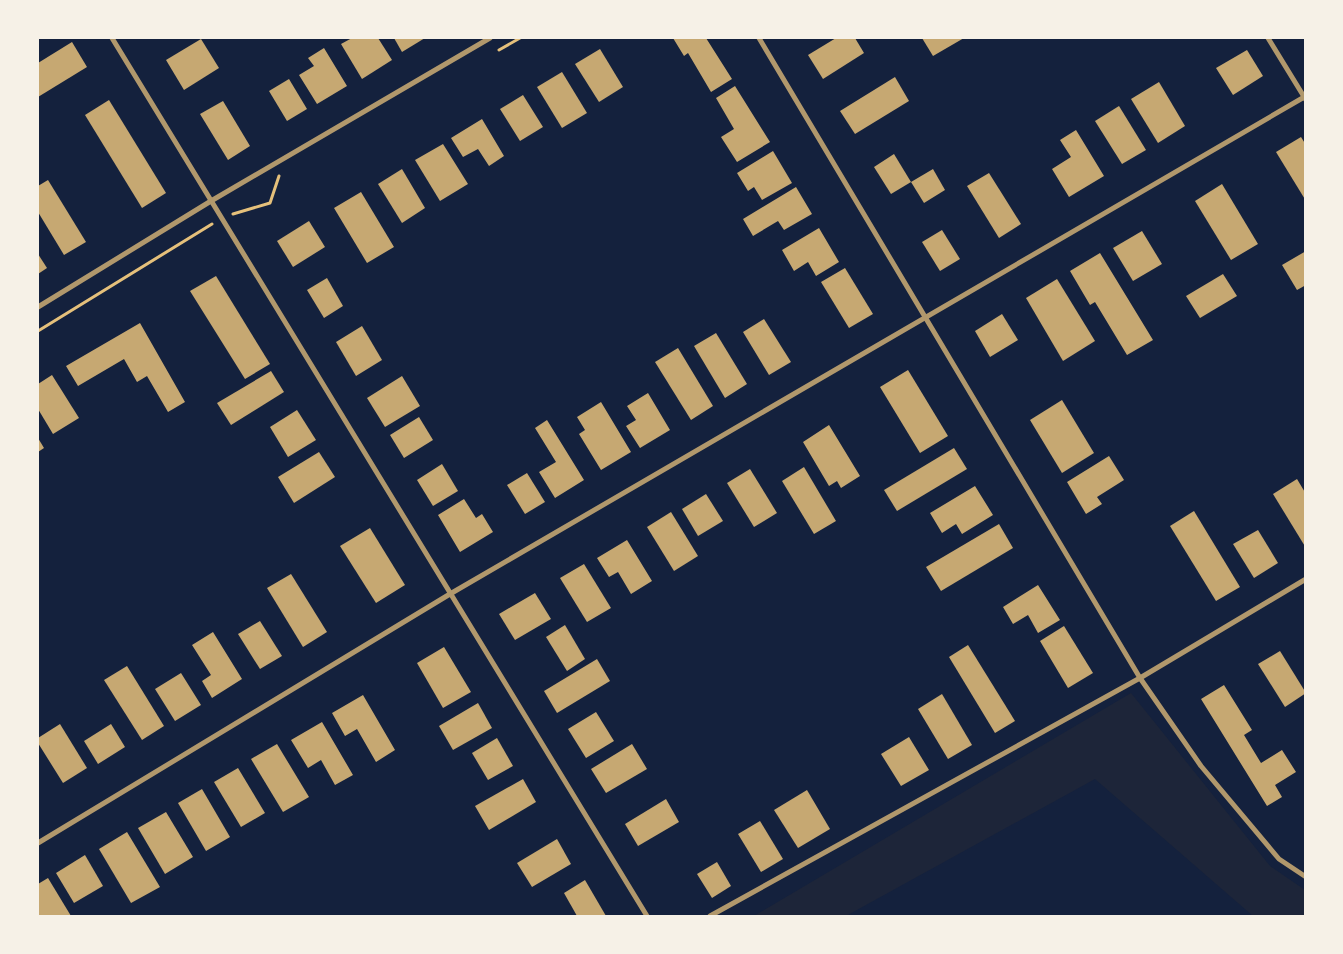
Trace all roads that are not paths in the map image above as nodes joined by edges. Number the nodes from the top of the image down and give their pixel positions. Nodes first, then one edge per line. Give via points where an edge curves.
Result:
1 (112, 38) edge
2 (490, 38) edge
3 (759, 38) edge
4 (1268, 38) edge
5 (1305, 98) edge
6 (211, 201) junction
7 (38, 307) edge
8 (926, 317) junction
9 (1306, 579) edge
10 (450, 594) junction
11 (1140, 678) junction
12 (38, 843) edge
13 (1306, 876) edge
14 (647, 916) edge
15 (710, 916) edge

1 - 6 street
2 - 6 street
3 - 8 street
4 - 5 street
5 - 8 street
6 - 7 street
6 - 10 street
8 - 10 street
8 - 11 street
9 - 11 street
10 - 12 street
10 - 14 street
11 - 13 street via 1200,766 1279,859
11 - 15 street

